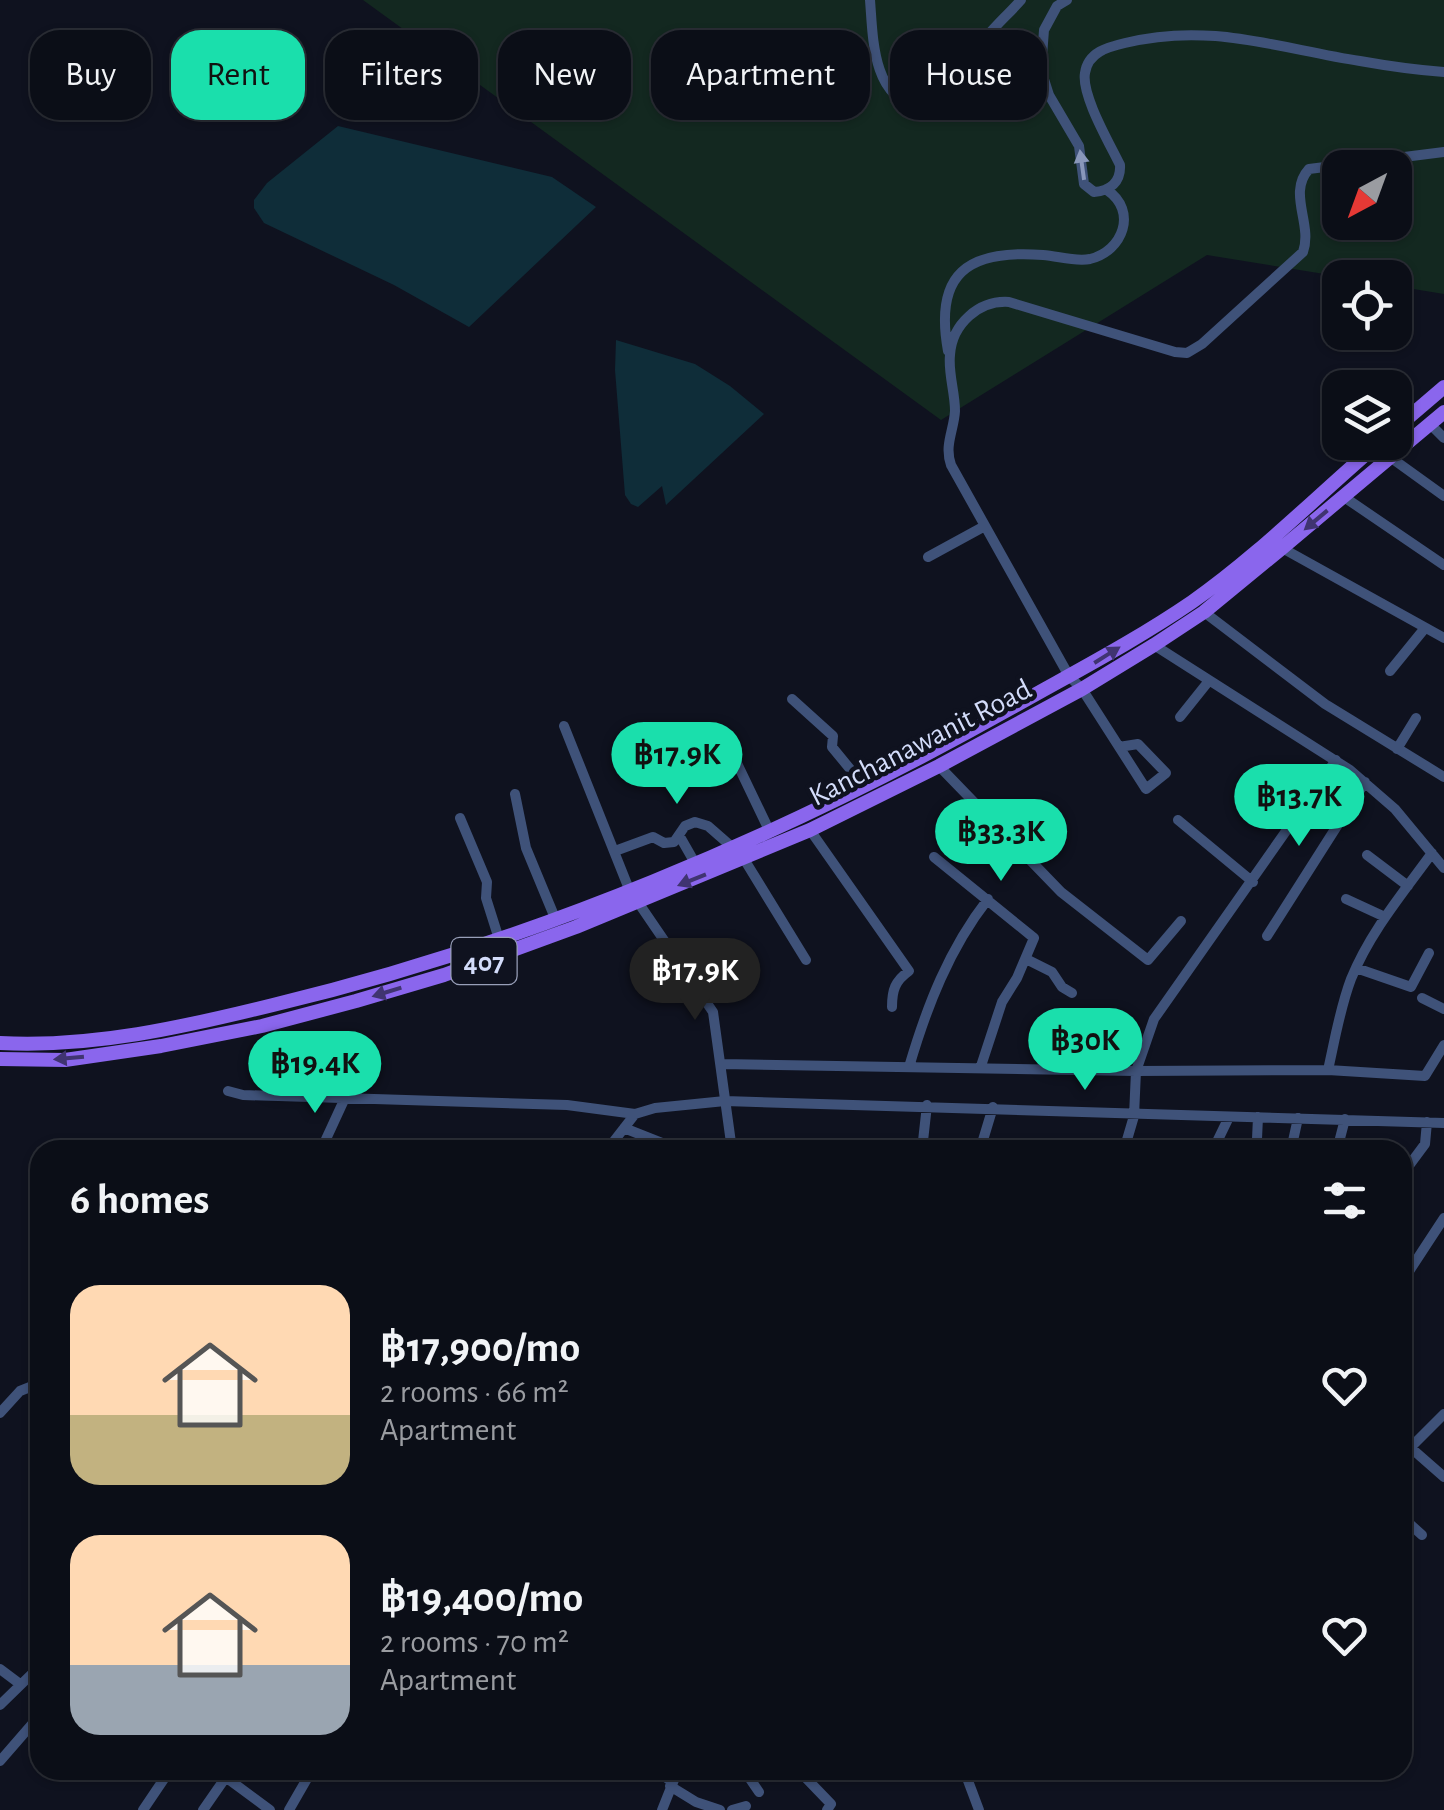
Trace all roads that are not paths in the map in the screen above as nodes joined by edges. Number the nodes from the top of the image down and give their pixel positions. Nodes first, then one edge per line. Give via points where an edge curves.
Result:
1 (870, 0) edge
2 (1021, 0) edge
3 (1068, 0) edge
4 (1444, 72) edge
5 (1444, 152) edge
6 (1107, 190) junction
7 (950, 357) junction
8 (1444, 387) edge
9 (1444, 412) edge
10 (1412, 415) edge
11 (1430, 424) junction
12 (1444, 438) edge
13 (1412, 439) edge
14 (1359, 460) edge
15 (1387, 460) edge
16 (1394, 460) edge
17 (1444, 496) edge
18 (1344, 497) junction
19 (983, 527) junction
20 (1282, 548) junction
21 (928, 557) dead end
22 (1444, 565) edge
23 (1204, 612) junction
24 (1425, 628) junction
25 (1444, 638) edge
26 (1154, 645) junction
27 (1390, 671) dead end
28 (1069, 676) junction
29 (1208, 682) junction
30 (1082, 690) junction
31 (792, 699) dead end
32 (1180, 718) dead end
33 (1416, 718) dead end
34 (564, 726) dead end
35 (1118, 747) junction
36 (1398, 749) junction
37 (707, 753) dead end
38 (935, 760) junction
39 (1336, 760) junction
40 (1444, 777) edge
41 (1365, 782) junction
42 (864, 786) junction
43 (515, 794) dead end
44 (460, 818) dead end
45 (1178, 820) dead end
46 (769, 830) junction
47 (810, 830) junction
48 (680, 835) junction
49 (732, 846) junction
50 (615, 851) junction
51 (1368, 854) dead end
52 (1432, 854) junction
53 (934, 857) dead end
54 (744, 859) junction
55 (695, 863) junction
56 (1444, 868) edge
57 (1254, 882) junction
58 (1408, 886) junction
59 (634, 895) junction
60 (988, 899) junction
61 (1346, 899) dead end
62 (1385, 917) junction
63 (556, 918) junction
64 (1181, 921) dead end
65 (1267, 936) dead end
66 (499, 939) junction
67 (1429, 952) dead end
68 (1026, 959) junction
69 (806, 960) dead end
70 (1356, 968) junction
71 (1072, 992) dead end
72 (1422, 998) dead end
73 (892, 1007) dead end
74 (1444, 1009) edge
75 (0, 1043) edge
76 (1444, 1045) edge
77 (0, 1059) edge
78 (722, 1064) junction
79 (982, 1066) junction
80 (909, 1067) junction
81 (1136, 1070) junction
82 (1328, 1070) junction
83 (228, 1091) dead end
84 (345, 1098) junction
85 (725, 1102) junction
86 (927, 1105) junction
87 (993, 1108) junction
88 (635, 1114) junction
89 (1134, 1116) junction
90 (1229, 1117) junction
91 (1258, 1118) junction
92 (1298, 1118) junction
93 (1344, 1119) junction
94 (1428, 1122) junction
95 (1444, 1123) edge
96 (624, 1128) junction
97 (326, 1140) edge
98 (615, 1140) edge
99 (654, 1140) edge
100 (731, 1140) edge
101 (923, 1140) edge
102 (983, 1140) edge
103 (1127, 1140) edge
104 (1218, 1140) edge
105 (1256, 1140) edge
106 (1293, 1140) edge
107 (1339, 1140) edge
108 (1412, 1155) edge
109 (1444, 1218) edge
110 (1412, 1267) edge
111 (30, 1388) edge
112 (0, 1413) edge
113 (1444, 1414) edge
114 (1412, 1446) edge
115 (1412, 1456) edge
116 (1444, 1477) edge
117 (1412, 1526) edge
118 (1422, 1535) dead end
119 (0, 1669) edge
120 (30, 1675) edge
121 (20, 1684) junction
122 (0, 1705) edge
123 (30, 1726) edge
124 (0, 1760) edge
125 (163, 1780) edge
126 (218, 1780) edge
127 (229, 1780) edge
128 (306, 1780) edge
129 (667, 1780) edge
130 (673, 1780) edge
131 (751, 1780) edge
132 (809, 1780) edge
133 (967, 1780) edge
134 (671, 1784) junction
135 (759, 1792) dead end
136 (746, 1806) dead end
137 (976, 1808) edge
138 (267, 1809) edge
139 (143, 1810) edge
140 (204, 1810) edge
141 (288, 1810) edge
142 (662, 1810) edge
143 (720, 1810) edge
144 (732, 1810) edge
145 (827, 1810) edge

1 - 2 street via 884,83 903,101 924,106 958,92 976,51
6 -> 3 street via 1094,192 1084,184 1079,146 1042,79 1044,30
4 - 6 street via 1202,33 1102,50 1090,59 1084,79 1120,165
5 - 7 street via 1308,169 1299,191 1307,235 1300,256 1194,350 1175,352 999,301 967,318
6 - 7 street via 1120,201 1125,219 1114,243 1099,255 998,257 964,269 944,304
7 - 19 street via 955,412 947,454
8 - 10 main road
9 - 11 main road, Kanchanawanit Road
11 - 12 street
11 - 13 main road, Kanchanawanit Road
28 -> 14 main road, Kanchanawanit Road via 1193,601
15 - 18 main road, Kanchanawanit Road
16 - 17 street
18 -> 20 main road, Kanchanawanit Road
18 - 22 street
19 - 21 street
19 - 28 street
20 - 23 main road, Kanchanawanit Road
20 - 24 street
23 - 26 main road, Kanchanawanit Road
23 - 36 street via 1325,704
24 - 25 street
24 - 27 street
26 - 29 street
26 - 30 main road, Kanchanawanit Road
28 - 30 street
28 - 38 main road, Kanchanawanit Road
29 - 32 street
29 - 39 street
30 - 35 street
30 - 38 main road, Kanchanawanit Road
31 - 42 street via 834,736 832,748
33 - 36 street
34 - 50 street
35 - 35 street via 1146,789 1166,773 1138,744
36 - 40 street
37 - 46 street via 732,755
38 - 42 main road, Kanchanawanit Road / 407
38 - 47 main road, Kanchanawanit Road / 407
38 - 64 street via 1062,892 1148,960
39 - 41 street
39 - 57 street
41 - 52 street
41 - 65 street
42 - 46 main road, Kanchanawanit Road / 407
43 - 63 street via 526,848
44 - 66 street via 486,882
45 - 57 street
46 - 49 main road, Kanchanawanit Road / 407
47 - 54 main road, Kanchanawanit Road / 407
47 - 73 street via 909,970 892,992
48 - 49 street via 699,822
48 - 50 street via 670,844 652,837
48 - 55 street
49 - 55 main road, Kanchanawanit Road / 407
50 - 59 street
51 - 58 street
52 - 56 street
52 - 58 street
53 - 60 street
54 -> 59 main road, Kanchanawanit Road / 407
54 - 69 street
55 - 59 main road, Kanchanawanit Road / 407
57 - 81 street via 1162,1006
58 - 62 street
59 - 63 main road, Kanchanawanit Road / 407
59 -> 77 main road, Kanchanawanit Road / 407 via 444,976 262,1026 66,1060
59 - 78 street via 710,1007
60 - 68 street via 1034,938
60 - 80 street via 960,936
61 - 62 street
62 - 70 street
63 - 66 main road, Kanchanawanit Road / 407
66 - 75 main road, Kanchanawanit Road / 407 via 242,1013 49,1045
67 - 70 street via 1412,987
68 - 71 street
68 - 79 street via 1002,1002
70 - 82 street
72 - 74 street
76 - 82 street via 1425,1076
78 - 80 street
78 - 85 street
79 - 80 street
79 - 81 street
81 - 82 street
81 - 89 street
83 - 84 street
84 - 88 street via 566,1104
84 - 97 street
85 - 86 street
85 - 88 street
85 - 100 street
86 - 87 street
86 - 101 street
87 - 89 street
87 - 102 street
88 - 96 street
89 - 90 street
89 - 103 street
90 - 91 street
90 - 104 street
91 - 92 street
91 - 105 street
92 - 93 street
92 - 106 street
93 - 94 street
93 - 107 street
94 - 95 street
94 - 108 street via 1426,1140
96 - 98 street
96 - 99 street
109 - 110 street
111 - 112 street
113 - 114 street
115 - 116 street
117 - 118 street
119 - 121 street
120 - 121 street
121 - 122 street
123 - 124 street
125 - 139 street
126 - 140 street
127 - 138 street
128 - 141 street
129 - 134 street
130 - 134 street
131 - 135 street
132 - 145 street via 830,1802
133 - 137 street
134 - 142 street
134 - 143 street
136 - 144 street

